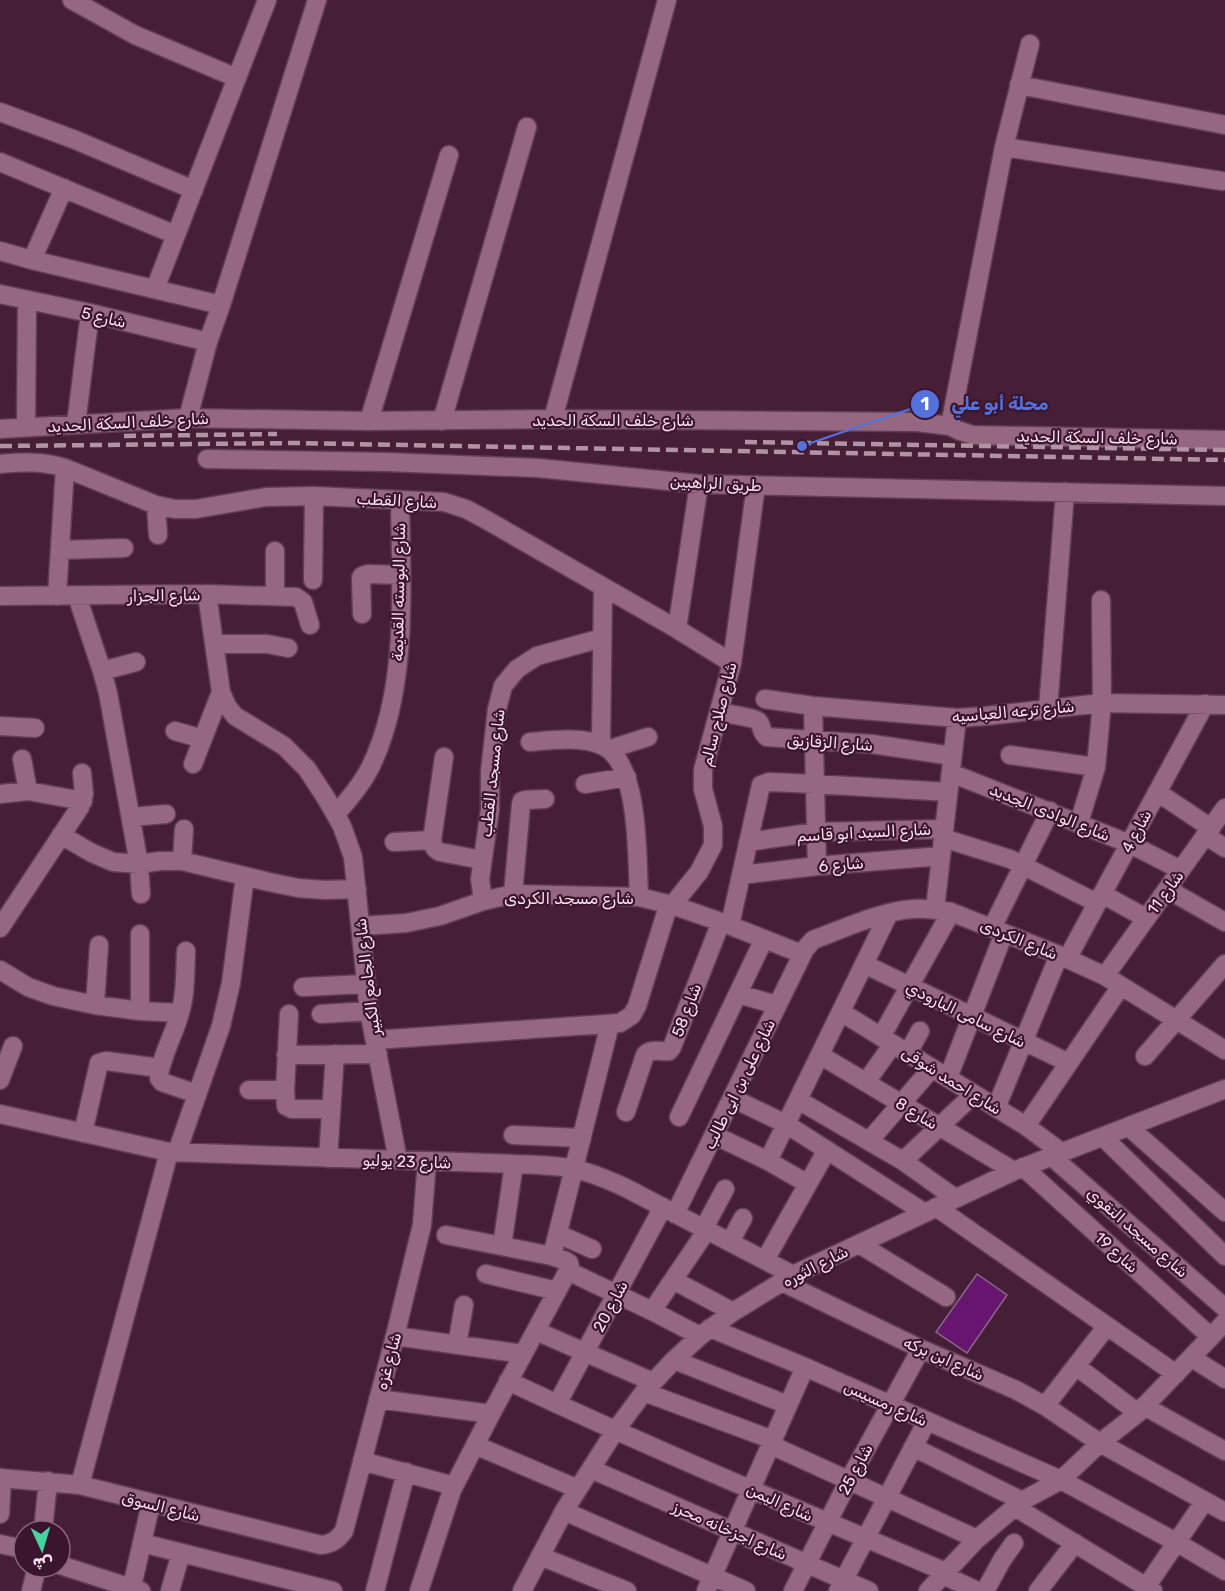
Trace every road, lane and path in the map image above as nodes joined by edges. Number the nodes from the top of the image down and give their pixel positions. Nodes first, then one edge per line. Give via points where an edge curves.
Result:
1 (72, 0) edge
2 (267, 0) edge
3 (317, 0) edge
4 (667, 0) edge
5 (1029, 44) dead end
6 (237, 78) junction
7 (1019, 85) junction
8 (0, 112) edge
9 (1225, 125) edge
10 (527, 127) dead end
11 (1004, 147) junction
12 (449, 155) dead end
13 (0, 162) edge
14 (1222, 181) dead end
15 (64, 188) junction
16 (194, 190) junction
17 (176, 235) junction
18 (0, 251) edge
19 (32, 260) junction
20 (155, 289) junction
21 (0, 294) edge
22 (27, 300) junction
23 (221, 305) junction
24 (90, 313) junction
25 (208, 342) junction
26 (188, 418) junction
27 (553, 419) junction
28 (369, 421) junction
29 (442, 421) junction
30 (76, 424) junction
31 (950, 426) junction
32 (26, 427) junction
33 (0, 429) edge
34 (1225, 440) edge
35 (207, 459) dead end
36 (0, 464) edge
37 (65, 468) junction
38 (699, 484) junction
39 (756, 485) junction
40 (1065, 492) junction
41 (314, 496) junction
42 (1225, 496) edge
43 (400, 500) junction
44 (156, 505) junction
45 (158, 535) dead end
46 (124, 548) dead end
47 (60, 550) junction
48 (275, 551) dead end
49 (401, 575) junction
50 (313, 580) dead end
51 (603, 587) junction
52 (207, 594) junction
53 (0, 596) edge
54 (57, 596) junction
55 (77, 596) junction
56 (276, 596) junction
57 (1101, 600) dead end
58 (362, 614) dead end
59 (310, 625) dead end
60 (676, 629) junction
61 (602, 638) junction
62 (215, 644) junction
63 (288, 648) dead end
64 (136, 662) dead end
65 (732, 663) junction
66 (102, 671) junction
67 (221, 692) junction
68 (765, 699) dead end
69 (1102, 703) junction
70 (1205, 704) junction
71 (1225, 705) edge
72 (813, 706) junction
73 (1048, 709) junction
74 (719, 712) junction
75 (957, 718) junction
76 (0, 726) edge
77 (35, 728) dead end
78 (175, 731) dead end
79 (648, 737) dead end
80 (203, 739) junction
81 (814, 740) junction
82 (530, 742) dead end
83 (605, 747) junction
84 (1010, 755) dead end
85 (444, 757) dead end
86 (22, 759) dead end
87 (193, 764) dead end
88 (952, 764) junction
89 (1096, 766) junction
90 (82, 773) dead end
91 (627, 777) junction
92 (585, 784) dead end
93 (815, 784) junction
94 (28, 791) junction
95 (948, 792) junction
96 (1157, 792) junction
97 (0, 794) edge
98 (545, 799) dead end
99 (83, 801) junction
100 (331, 806) junction
101 (1225, 808) edge
102 (1050, 811) junction
103 (166, 814) dead end
104 (131, 817) junction
105 (1079, 823) junction
106 (184, 829) dead end
107 (1208, 831) junction
108 (816, 832) junction
109 (61, 835) junction
110 (432, 840) junction
111 (943, 841) junction
112 (394, 842) dead end
113 (748, 842) junction
114 (1130, 844) junction
115 (1225, 848) edge
116 (482, 860) junction
117 (182, 861) junction
118 (139, 864) junction
119 (817, 866) junction
120 (1023, 866) junction
121 (1181, 870) junction
122 (741, 875) junction
123 (245, 876) junction
124 (357, 889) junction
125 (1167, 889) junction
126 (141, 894) dead end
127 (513, 894) junction
128 (639, 897) junction
129 (1100, 898) junction
130 (483, 901) junction
131 (672, 904) junction
132 (943, 910) junction
133 (888, 913) junction
134 (1146, 918) junction
135 (1225, 922) edge
136 (726, 923) junction
137 (361, 926) junction
138 (0, 928) edge
139 (998, 931) junction
140 (140, 934) dead end
141 (764, 939) junction
142 (99, 945) dead end
143 (186, 951) dead end
144 (802, 954) junction
145 (1063, 957) junction
146 (864, 964) junction
147 (1225, 964) edge
148 (0, 970) edge
149 (1105, 976) junction
150 (365, 984) junction
151 (909, 986) junction
152 (1121, 986) junction
153 (303, 987) dead end
154 (738, 994) junction
155 (95, 1005) junction
156 (777, 1005) junction
157 (140, 1011) junction
158 (369, 1011) junction
159 (841, 1012) junction
160 (180, 1013) junction
161 (289, 1014) dead end
162 (321, 1014) dead end
163 (971, 1016) junction
164 (1177, 1020) junction
165 (615, 1024) junction
166 (920, 1031) dead end
167 (1023, 1041) junction
168 (894, 1044) junction
169 (13, 1046) dead end
170 (376, 1047) junction
171 (1225, 1050) edge
172 (335, 1054) junction
173 (286, 1055) junction
174 (820, 1055) junction
175 (1145, 1056) dead end
176 (1069, 1063) junction
177 (160, 1068) junction
178 (940, 1073) junction
179 (0, 1080) edge
180 (866, 1082) junction
181 (249, 1090) dead end
182 (285, 1090) junction
183 (197, 1094) junction
184 (974, 1094) junction
185 (1221, 1096) edge
186 (732, 1098) junction
187 (798, 1100) junction
188 (902, 1103) junction
189 (996, 1108) junction
190 (331, 1109) junction
191 (626, 1112) dead end
192 (0, 1114) edge
193 (679, 1117) dead end
194 (786, 1124) junction
195 (940, 1126) junction
196 (1026, 1126) junction
197 (1129, 1127) junction
198 (83, 1132) junction
199 (513, 1135) dead end
200 (714, 1135) junction
201 (1103, 1137) junction
202 (582, 1138) junction
203 (868, 1141) junction
204 (827, 1150) junction
205 (173, 1152) junction
206 (1056, 1154) junction
207 (328, 1158) junction
208 (398, 1160) junction
209 (427, 1161) junction
210 (768, 1161) junction
211 (903, 1161) junction
212 (514, 1164) junction
213 (575, 1169) junction
214 (1019, 1169) junction
215 (808, 1184) junction
216 (725, 1189) dead end
217 (955, 1198) junction
218 (931, 1210) junction
219 (669, 1211) junction
220 (1225, 1212) edge
221 (743, 1218) dead end
222 (705, 1229) junction
223 (558, 1234) junction
224 (446, 1235) dead end
225 (730, 1242) junction
226 (859, 1244) junction
227 (501, 1246) junction
228 (592, 1250) dead end
229 (1225, 1256) edge
230 (552, 1257) junction
231 (765, 1260) junction
232 (568, 1271) junction
233 (486, 1274) dead end
234 (788, 1278) junction
235 (673, 1280) junction
236 (557, 1291) junction
237 (617, 1294) junction
238 (946, 1297) dead end
239 (464, 1305) dead end
240 (1225, 1308) edge
241 (652, 1311) junction
242 (733, 1311) junction
243 (1225, 1322) edge
244 (1107, 1326) junction
245 (536, 1331) junction
246 (705, 1332) junction
247 (395, 1336) junction
248 (1210, 1337) junction
249 (457, 1345) junction
250 (921, 1349) junction
251 (585, 1352) junction
252 (523, 1354) junction
253 (1192, 1358) junction
254 (674, 1360) junction
255 (1076, 1366) junction
256 (805, 1367) junction
257 (1176, 1374) junction
258 (1225, 1379) edge
259 (508, 1381) junction
260 (649, 1387) junction
261 (378, 1400) junction
262 (557, 1404) junction
263 (788, 1405) junction
264 (890, 1405) junction
265 (1045, 1406) junction
266 (1141, 1410) junction
267 (491, 1414) junction
268 (927, 1421) junction
269 (615, 1431) junction
270 (772, 1442) junction
271 (1101, 1443) junction
272 (475, 1445) junction
273 (913, 1447) junction
274 (1225, 1450) edge
275 (362, 1461) junction
276 (591, 1469) junction
277 (406, 1472) junction
278 (1, 1478) edge
279 (849, 1480) junction
280 (1060, 1480) junction
281 (48, 1481) junction
282 (80, 1485) junction
283 (454, 1486) junction
284 (578, 1489) junction
285 (751, 1489) junction
286 (887, 1497) junction
287 (1204, 1502) junction
288 (151, 1503) junction
289 (1018, 1504) junction
290 (564, 1511) junction
291 (1225, 1512) edge
292 (0, 1514) edge
293 (44, 1519) edge
294 (827, 1523) junction
295 (733, 1530) junction
296 (866, 1538) junction
297 (977, 1539) junction
298 (1176, 1542) junction
299 (142, 1543) junction
300 (1014, 1543) dead end
301 (1075, 1543) junction
302 (321, 1545) joint
303 (181, 1553) junction
304 (540, 1556) junction
305 (807, 1564) junction
306 (72, 1569) edge
307 (1225, 1571) edge
308 (944, 1574) junction
309 (709, 1584) edge
310 (841, 1585) edge
311 (1150, 1589) edge
312 (135, 1590) edge
313 (170, 1591) edge
314 (333, 1591) edge
315 (375, 1591) edge
316 (419, 1591) edge
317 (522, 1591) edge
318 (627, 1591) edge
319 (746, 1591) edge
320 (793, 1591) edge
321 (869, 1591) edge
322 (928, 1591) edge
323 (977, 1591) edge
324 (985, 1591) edge
325 (1038, 1591) edge

1 - 6 street via 135,35
2 - 6 street
3 - 23 street
4 - 27 street
5 - 7 street
6 - 16 street
7 - 9 street
7 - 11 street
8 - 16 street
10 - 29 street
11 - 14 street
11 - 31 street
12 - 28 street
13 - 15 street
15 - 17 street
15 - 19 street
16 - 17 street
17 - 20 street
18 - 19 street
19 - 20 street
20 - 23 street
21 - 22 street, شارع 5
22 - 24 street, شارع 5
22 - 32 street
23 - 25 street
24 - 25 street, شارع 5
24 - 30 street
25 - 26 street
26 - 28 street, شارع خلف السكة الحديد
26 - 30 street, شارع خلف السكة الحديد
27 - 29 street, شارع خلف السكة الحديد
27 - 31 street, شارع خلف السكة الحديد via 917,422
28 - 29 street, شارع خلف السكة الحديد
30 - 32 street, شارع خلف السكة الحديد
31 - 34 street, شارع خلف السكة الحديد via 973,435
32 - 33 street, شارع خلف السكة الحديد
35 - 38 street, طريق الراهبين via 538,468
36 - 37 street via 50,463
37 - 44 street, شارع القطب
37 - 47 street
38 - 39 street, طريق الراهبين
38 - 60 street
39 - 40 street, طريق الراهبين
39 - 65 street, شارع صلاح سالم
40 - 42 street, طريق الراهبين
40 - 73 street
41 - 43 street, شارع القطب
41 - 44 street, شارع القطب via 266,497 196,509
41 - 50 street
43 - 49 street, شارع البوسته القديمة
43 - 51 street, شارع القطب via 444,502 466,509
44 - 45 street
46 - 47 street
47 - 54 street
48 - 56 street
49 - 58 street via 362,576
49 - 100 street, شارع البوسته القديمة via 397,670 381,742 355,792
51 - 60 street, شارع القطب
51 - 61 street
52 - 55 street, شارع الجزار
52 - 56 street, شارع الجزار
52 - 62 street
53 - 54 street, شارع الجزار
54 - 55 street, شارع الجزار
55 - 66 street
56 - 59 street, شارع الجزار via 300,599
57 - 69 street
60 - 65 street, شارع القطب
61 - 83 street
61 - 116 street, شارع مسجد القطب via 537,656 517,669 503,686 497,709
62 - 63 street
62 - 67 street
64 - 66 street
65 - 74 street, شارع صلاح سالم
66 - 104 street
67 - 80 street
67 - 100 street, شارع الجامع الكبير via 235,716 284,746 307,769
68 - 72 street, شارع ترعه العباسيه
69 - 70 street, شارع ترعه العباسيه
69 - 73 street, شارع ترعه العباسيه
69 - 89 street
70 - 71 street, شارع ترعه العباسيه
70 - 96 street, شارع 4
72 - 75 street, شارع ترعه العباسيه
72 - 81 street
73 - 75 street, شارع ترعه العباسيه
74 - 81 street, شارع الزقازيق via 756,720 767,737
74 - 131 street, شارع صلاح سالم via 703,770 712,845 699,872
75 - 88 street
76 - 77 street
78 - 80 street
79 - 83 street
80 - 87 street
81 - 88 street, شارع الزقازيق via 872,744
81 - 93 street
82 - 83 street via 589,741
83 - 91 street
84 - 89 street
85 - 110 street
86 - 94 street
88 - 95 street
88 - 102 street, شارع الوادى الجديد
89 - 105 street
90 - 99 street
91 - 92 street
91 - 128 street via 634,811
93 - 95 street
93 - 108 street
93 - 113 street via 761,785
94 - 97 street
94 - 99 street
95 - 111 street
96 - 107 street
96 - 114 street, شارع 4
98 - 127 street via 522,801
99 - 109 street
100 - 124 street, شارع الجامع الكبير via 353,857
101 - 107 street, شارع 11
102 - 105 street, شارع الوادى الجديد
102 - 120 street
103 - 104 street
104 - 118 street
105 - 114 street, شارع الوادى الجديد
106 - 117 street
107 - 115 street
107 - 121 street, شارع 11
108 - 111 street, شارع السيد ابو قاسم
108 - 113 street, شارع السيد ابو قاسم
108 - 119 street
109 - 118 street via 113,862
109 - 138 street
110 - 112 street
110 - 116 street via 435,850 440,852
111 - 119 street, شارع 6
111 - 120 street
111 - 132 street
113 - 122 street
114 - 121 street, شارع الوادى الجديد
114 - 129 street, شارع 4
116 - 130 street, شارع مسجد القطب
117 - 118 street
117 - 123 street
118 - 126 street
119 - 122 street, شارع 6
120 - 129 street
120 - 139 street
121 - 125 street, شارع 11
122 - 136 street
123 - 124 street via 298,888
123 - 183 street via 226,1005
124 - 137 street, شارع الجامع الكبير
125 - 134 street, شارع 11
125 - 135 street
127 - 128 street, شارع مسجد الكردى
127 - 130 street, شارع مسجد الكردى
128 - 131 street, شارع مسجد الكردى
129 - 134 street
129 - 145 street, شارع 4
130 - 137 street, شارع مسجد الكردى via 429,919
131 - 136 street, شارع مسجد الكردى
131 - 165 street, شارع صلاح سالم via 637,1006 632,1015
132 - 133 street, شارع الكردى
132 - 139 street, شارع الكردى
132 - 151 street
133 - 144 street, شارع الكردى via 813,940
133 - 146 street
134 - 149 street, شارع 11
136 - 141 street, شارع مسجد الكردى
136 - 191 street, شارع 58 via 672,1047 669,1051 647,1052
137 - 150 street, شارع الجامع الكبير
139 - 145 street, شارع الكردى
139 - 163 street
140 - 157 street
141 - 144 street, شارع مسجد الكردى
141 - 154 street
142 - 155 street
143 - 160 street
144 - 156 street, شارع على بن ابى طالب
145 - 149 street, شارع الكردى
145 - 167 street, شارع 4
146 - 151 street, شارع سامى البارودي
146 - 159 street
147 - 164 street
148 - 155 street via 28,987
149 - 152 street, شارع الكردى
150 - 153 street
150 - 158 street, شارع الجامع الكبير
151 - 163 street, شارع سامى البارودي
151 - 168 street
152 - 164 street, شارع الكردى
152 - 176 street
154 - 156 street
154 - 193 street
155 - 157 street
156 - 186 street, شارع على بن ابى طالب
157 - 160 street
158 - 162 street
158 - 170 street, شارع الجامع الكبير
159 - 168 street, شارع احمد شوقى
159 - 174 street
160 - 177 street
161 - 173 street
163 - 167 street, شارع سامى البارودي
163 - 178 street
164 - 171 street, شارع الكردى
164 - 175 street
165 - 170 street
165 - 202 street
166 - 168 street
167 - 176 street, شارع سامى البارودي
167 - 189 street, شارع 4
168 - 178 street, شارع احمد شوقى
168 - 180 street
169 - 179 street
170 - 172 street
170 - 208 street, شارع الجامع الكبير
172 - 173 street
172 - 190 street
173 - 182 street
174 - 180 street, شارع 8
174 - 187 street
176 - 196 street
177 - 183 street via 159,1081
177 - 198 street via 99,1063
178 - 184 street, شارع احمد شوقى
178 - 188 street
180 - 188 street, شارع 8
181 - 182 street
182 - 190 street via 289,1108
183 - 205 street
184 - 189 street, شارع احمد شوقى
184 - 195 street
185 - 197 street, شارع الثوره
186 - 194 street
186 - 200 street, شارع على بن ابى طالب
187 - 194 street
187 - 203 street
188 - 195 street, شارع 8
188 - 203 street
189 - 196 street, شارع احمد شوقى
190 - 207 street
192 - 198 street, شارع 23 يوليو
194 - 204 street
194 - 210 street
195 - 211 street
195 - 214 street, شارع 8
196 - 206 street, شارع احمد شوقى
197 - 201 street, شارع الثوره
197 - 220 street
198 - 205 street, شارع 23 يوليو
199 - 202 street
200 - 210 street
200 - 219 street, شارع على بن ابى طالب
201 - 206 street, شارع الثوره
201 - 229 street
202 - 213 street
203 - 211 street
204 - 215 street
204 - 218 street
205 - 207 street, شارع 23 يوليو
205 - 282 street
206 - 214 street, شارع الثوره
206 - 240 street, شارع مسجد التقوي
207 - 208 street, شارع 23 يوليو
208 - 209 street, شارع 23 يوليو
209 - 212 street, شارع 23 يوليو
209 - 247 street, شارع غزه via 422,1225
210 - 215 street
211 - 217 street
212 - 213 street, شارع 23 يوليو
212 - 227 street
213 - 219 street, شارع 23 يوليو via 600,1176
213 - 223 street
214 - 217 street, شارع الثوره
214 - 248 street, شارع 19
215 - 231 street
216 - 222 street
217 - 218 street, شارع الثوره
218 - 226 street, شارع الثوره
218 - 244 street
219 - 222 street, شارع 23 يوليو
219 - 237 street, شارع 20
221 - 225 street
222 - 225 street, شارع 23 يوليو
222 - 235 street
223 - 228 street
223 - 230 street
224 - 227 street
225 - 231 street, شارع 23 يوليو
226 - 234 street, شارع الثوره
226 - 238 street
227 - 230 street
230 - 232 street, شارع رمسيس via 569,1263
231 - 234 street, شارع 23 يوليو
232 - 236 street
232 - 237 street, شارع رمسيس
233 - 236 street
234 - 242 street, شارع الثوره
234 - 250 street, شارع ابن بركه
235 - 241 street
235 - 242 street
236 - 245 street
237 - 241 street, شارع رمسيس
237 - 251 street, شارع 20
239 - 249 street
241 - 246 street, شارع رمسيس
242 - 246 street, شارع الثوره
243 - 248 street
244 - 255 street
244 - 257 street
245 - 251 street
245 - 252 street
246 - 254 street, شارع الثوره
246 - 256 street, شارع رمسيس
247 - 249 street
247 - 261 street, شارع غزه
248 - 253 street
249 - 252 street
250 - 264 street, شارع 25
250 - 265 street, شارع ابن بركه
251 - 260 street
251 - 262 street, شارع 20
252 - 259 street
253 - 257 street
253 - 258 street
254 - 260 street, شارع الثوره
254 - 263 street
255 - 265 street
255 - 266 street
256 - 263 street
256 - 264 street, شارع رمسيس
257 - 266 street
259 - 262 street, شارع اليمن
259 - 267 street
260 - 269 street, شارع الثوره
260 - 270 street
261 - 267 street
261 - 275 street, شارع غزه
262 - 269 street, شارع اليمن
263 - 270 street
264 - 268 street, شارع رمسيس
264 - 279 street, شارع 25
265 - 271 street, شارع ابن بركه
266 - 271 street
266 - 274 street
267 - 272 street
268 - 273 street
268 - 280 street, شارع رمسيس
269 - 276 street, شارع الثوره
269 - 285 street, شارع اليمن
270 - 279 street
270 - 285 street
271 - 280 street
271 - 287 street, شارع ابن بركه
272 - 283 street
272 - 284 street
273 - 286 street
273 - 289 street
275 - 277 street
275 - 302 street, شارع غزه via 344,1531 331,1544
276 - 284 street, شارع الثوره
276 - 295 street, شارع اجزخانه محرز
277 - 283 street
277 - 315 street
278 - 281 street, شارع السوق
278 - 292 street
279 - 286 street
279 - 294 street, شارع 25
280 - 289 street
280 - 298 street, شارع رمسيس
281 - 282 street, شارع السوق
281 - 293 street
282 - 288 street, شارع السوق
283 - 316 street
284 - 290 street, شارع الثوره
285 - 294 street, شارع اليمن
285 - 295 street
286 - 296 street
286 - 297 street
287 - 291 street, شارع ابن بركه
287 - 298 street
288 - 299 street
288 - 302 street, شارع السوق
289 - 297 street
289 - 301 street
290 - 304 street, شارع الثوره
290 - 309 street
294 - 296 street, شارع اليمن
294 - 305 street, شارع 25
295 - 305 street, شارع اجزخانه محرز
295 - 309 street
296 - 308 street, شارع اليمن
296 - 310 street
297 - 308 street
298 - 307 street, شارع رمسيس
298 - 311 street
299 - 303 street
299 - 312 street
300 - 324 street
301 - 311 street
301 - 325 street
303 - 313 street
303 - 314 street
304 - 317 street, شارع الثوره
304 - 318 street
305 - 310 street, شارع اجزخانه محرز
305 - 320 street, شارع 25
306 - 312 street
308 - 322 street
308 - 323 street, شارع اليمن
309 - 319 street
310 - 321 street, شارع اجزخانه محرز

